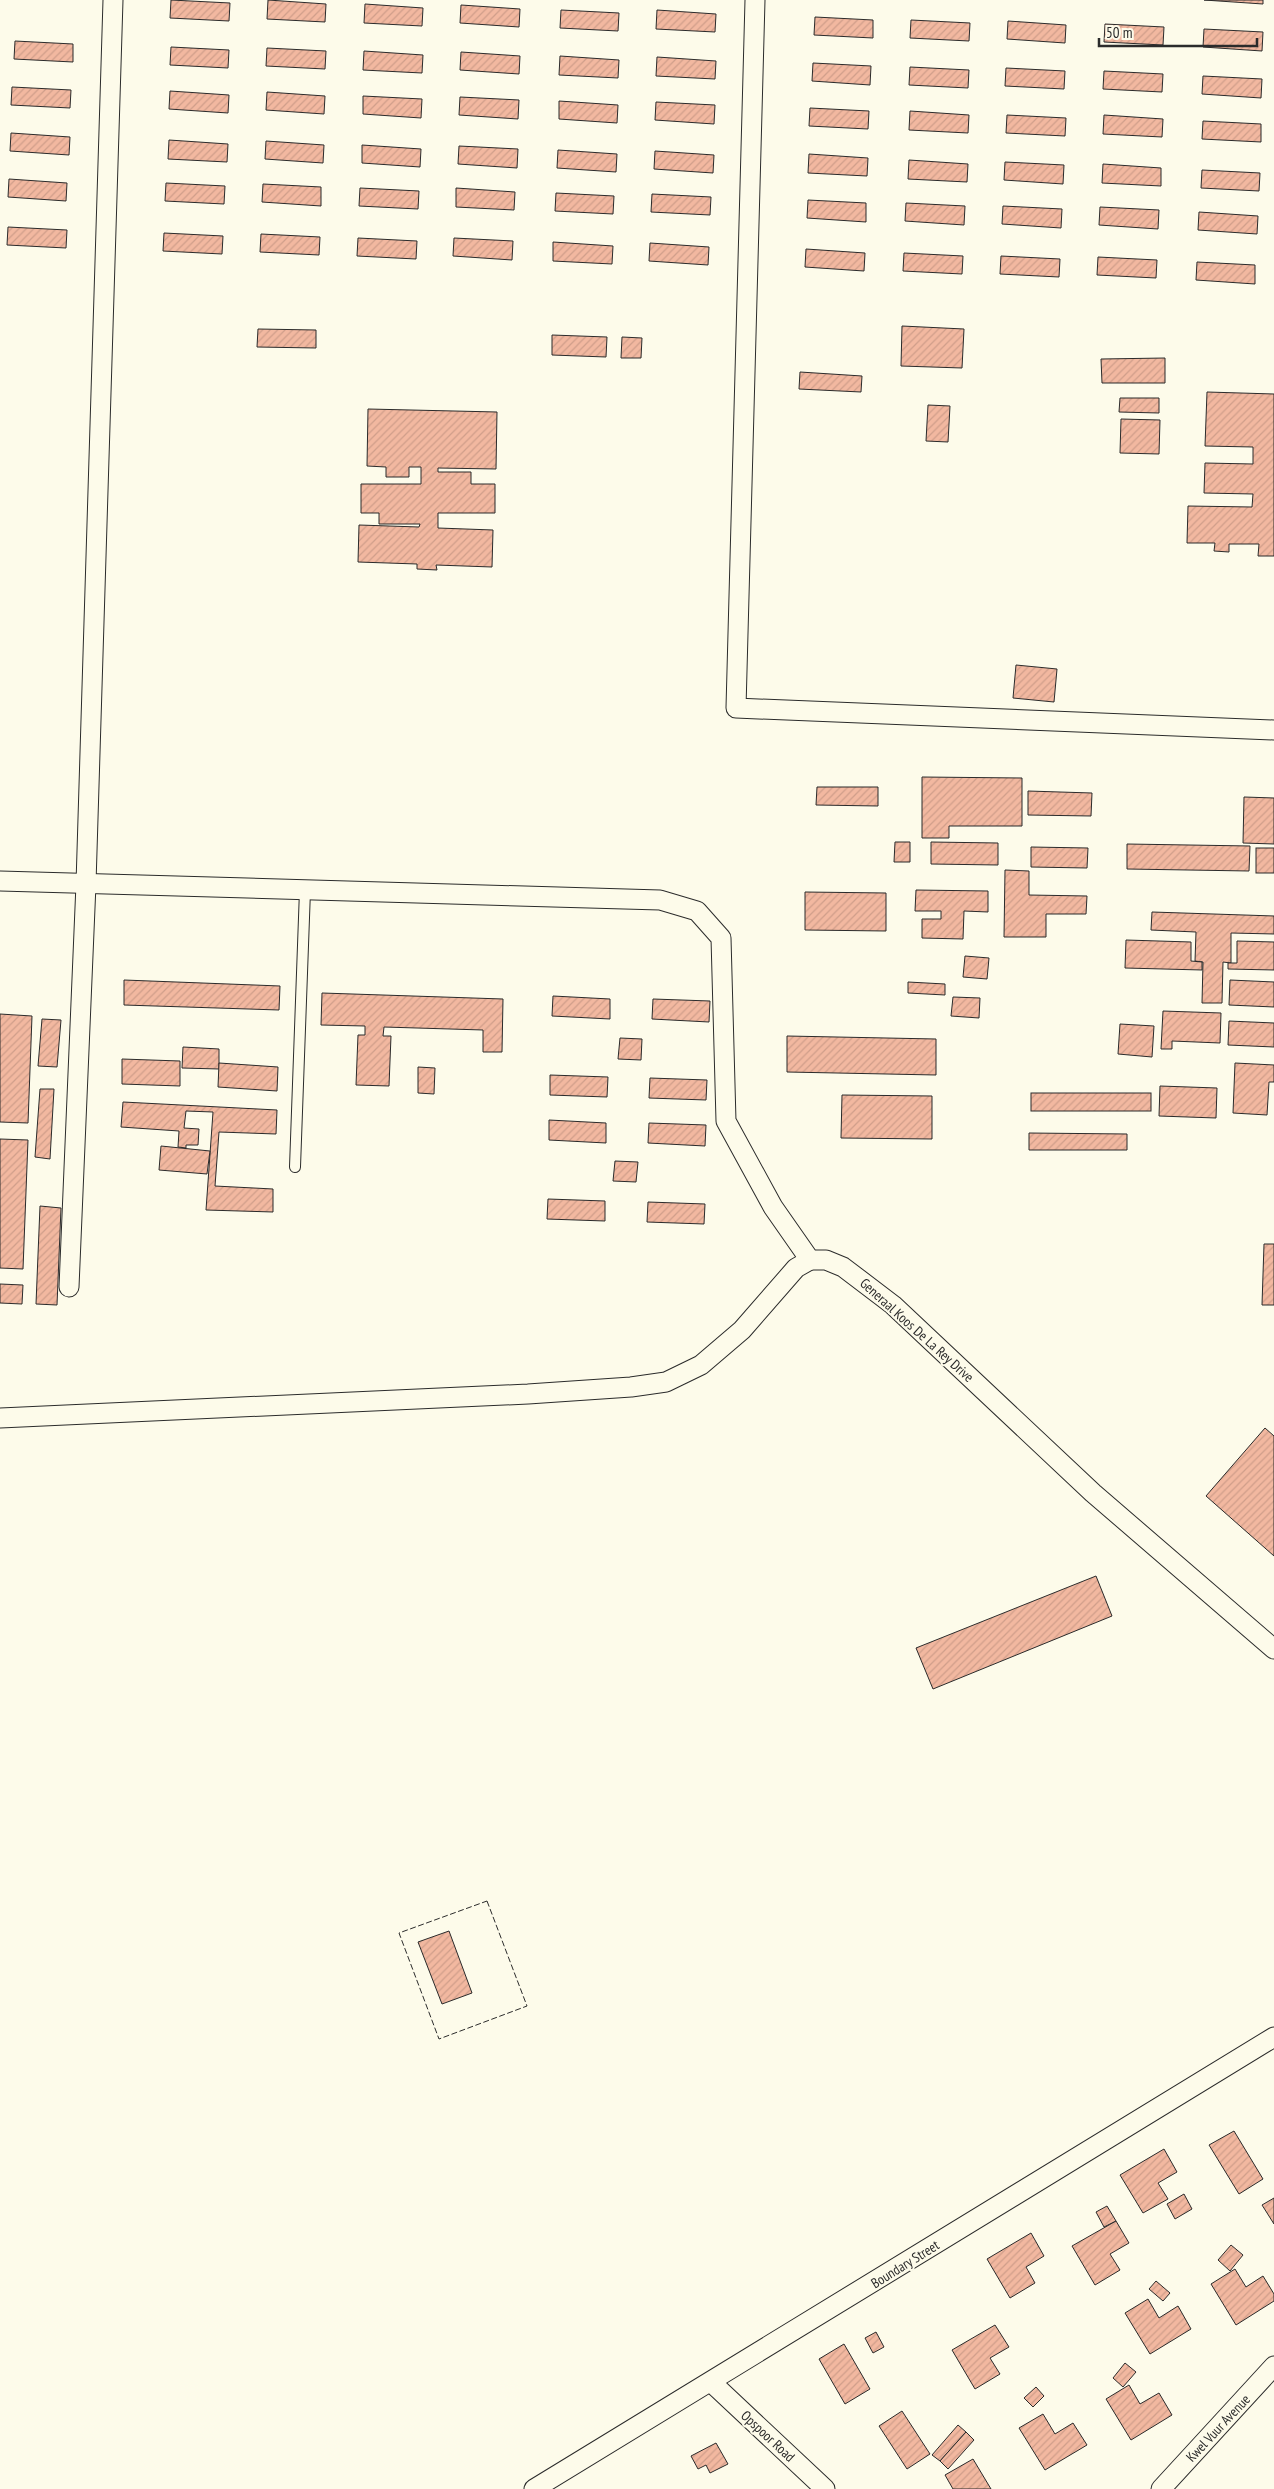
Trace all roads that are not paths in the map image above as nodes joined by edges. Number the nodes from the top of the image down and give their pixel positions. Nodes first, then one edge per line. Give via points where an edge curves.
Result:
1 (112, 0) edge
2 (754, 0) edge
3 (1274, 730) edge
4 (0, 882) edge
5 (86, 884) junction
6 (305, 890) junction
7 (296, 1167) dead end
8 (810, 1260) junction
9 (69, 1286) dead end
10 (0, 1418) edge
11 (1274, 1649) edge
12 (1274, 2037) edge
13 (1274, 2366) edge
14 (711, 2382) junction
15 (534, 2489) edge
16 (825, 2489) edge
17 (1161, 2489) edge

1 - 5 street
2 - 3 street via 736,708
4 - 5 street
5 - 6 street
5 - 9 street
6 - 7 lane
6 - 8 street via 660,900 697,911 721,938 726,1121 773,1207
8 - 10 street via 796,1268 742,1330 701,1365 666,1382 537,1393
8 - 11 street, Generaal Koos De La Rey Drive via 826,1260 843,1267 893,1304 1093,1493
12 - 14 street, Boundary Street
13 - 17 street, Kwel Vuur Avenue
14 - 15 street, Boundary Street
14 - 16 street, Opspoor Road

